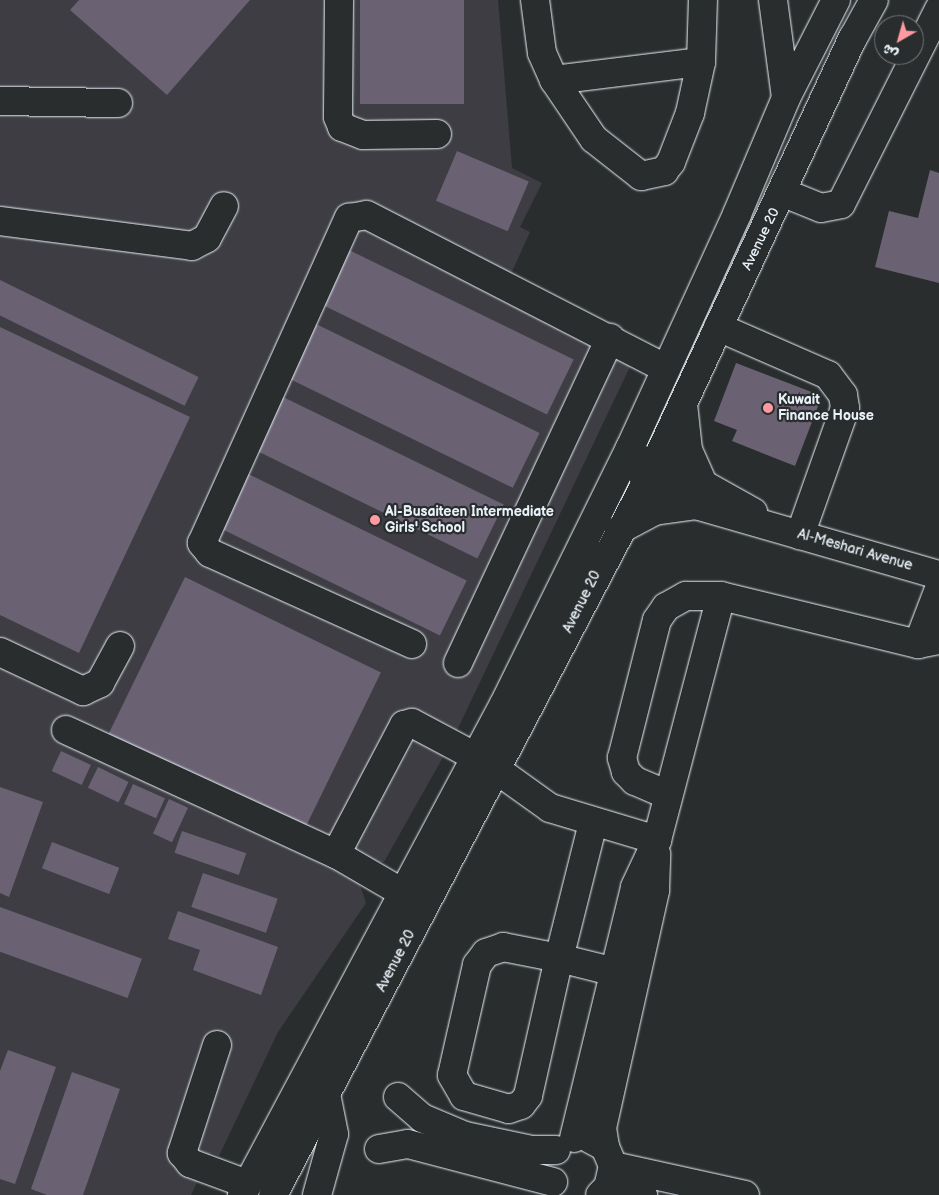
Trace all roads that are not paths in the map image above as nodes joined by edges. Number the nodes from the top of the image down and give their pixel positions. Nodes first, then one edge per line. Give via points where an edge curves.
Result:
1 (339, 0) edge
2 (535, 0) edge
3 (703, 0) edge
4 (773, 0) edge
5 (836, 0) edge
6 (866, 3) edge
7 (939, 9) edge
8 (701, 62) junction
9 (554, 80) junction
10 (786, 98) junction
11 (0, 101) edge
12 (118, 103) dead end
13 (437, 134) dead end
14 (784, 193) junction
15 (224, 206) dead end
16 (0, 221) edge
17 (718, 327) junction
18 (610, 338) junction
19 (665, 368) junction
20 (683, 400) junction
21 (638, 463) junction
22 (699, 493) junction
23 (618, 531) junction
24 (800, 535) junction
25 (939, 575) edge
26 (939, 589) edge
27 (721, 596) junction
28 (928, 642) edge
29 (412, 644) dead end
30 (120, 646) dead end
31 (0, 652) edge
32 (458, 663) dead end
33 (66, 730) dead end
34 (487, 764) junction
35 (668, 795) junction
36 (592, 823) junction
37 (656, 840) junction
38 (336, 854) junction
39 (404, 893) junction
40 (559, 958) junction
41 (624, 974) junction
42 (217, 1045) dead end
43 (326, 1094) junction
44 (398, 1097) dead end
45 (565, 1144) junction
46 (379, 1148) dead end
47 (606, 1174) edge
48 (559, 1188) edge
49 (244, 1189) edge
50 (273, 1195) edge
51 (317, 1195) edge
52 (644, 1195) edge
53 (746, 1195) edge

1 - 13 main road via 338,117 342,127 363,135
2 - 9 main road via 542,53
3 - 8 main road
4 - 10 main road
5 - 10 main road, Avenue 20
6 - 14 main road, Avenue 20
7 - 14 main road via 841,204 821,208
8 - 9 main road
8 - 9 main road via 690,113 671,162 653,176 630,172 594,139
10 - 19 main road, Avenue 20 via 738,214
11 - 12 main road
14 - 17 main road, Avenue 20
15 - 16 main road via 207,238 192,246
17 - 20 main road, Avenue 20
17 - 24 main road via 828,375 843,395 845,408
18 - 19 main road
18 - 29 main road via 367,215 353,216 346,222 202,543 210,553
18 - 32 main road
19 - 21 main road, Avenue 20
20 - 21 main road, Avenue 20
20 - 22 main road via 686,442
21 - 22 main road, Al-Meshari Avenue
21 - 23 main road, Avenue 20
21 - 34 main road, Avenue 20
22 - 23 main road via 654,511
22 - 24 main road, Al-Meshari Avenue
23 - 34 main road, Avenue 20
24 - 25 main road, Al-Meshari Avenue
26 - 28 main road
27 - 28 main road
27 - 35 main road
27 - 35 main road via 686,596 666,607 657,620 622,758 626,772 635,781
30 - 31 main road via 100,683 83,691
33 - 38 main road
34 - 36 main road via 550,808
34 - 38 main road via 412,723 402,726
34 - 39 main road, Avenue 20
34 - 43 main road, Avenue 20
35 - 37 main road
36 - 37 main road
36 - 40 main road
37 - 41 main road via 655,890
38 - 39 main road
39 - 49 main road, Avenue 20
40 - 40 main road via 503,947 486,953 477,965 452,1075 464,1096 509,1109 521,1105 528,1096
40 - 41 main road
41 - 45 main road
41 - 47 main road via 602,1128
42 - 49 main road via 182,1153 190,1163
43 - 50 main road, Avenue 20
43 - 51 main road via 334,1134
44 - 45 main road via 422,1118 466,1136 532,1150
45 - 47 main road via 595,1140
45 - 48 main road via 551,1160
46 - 48 main road via 408,1144
47 - 52 main road
47 - 53 main road

